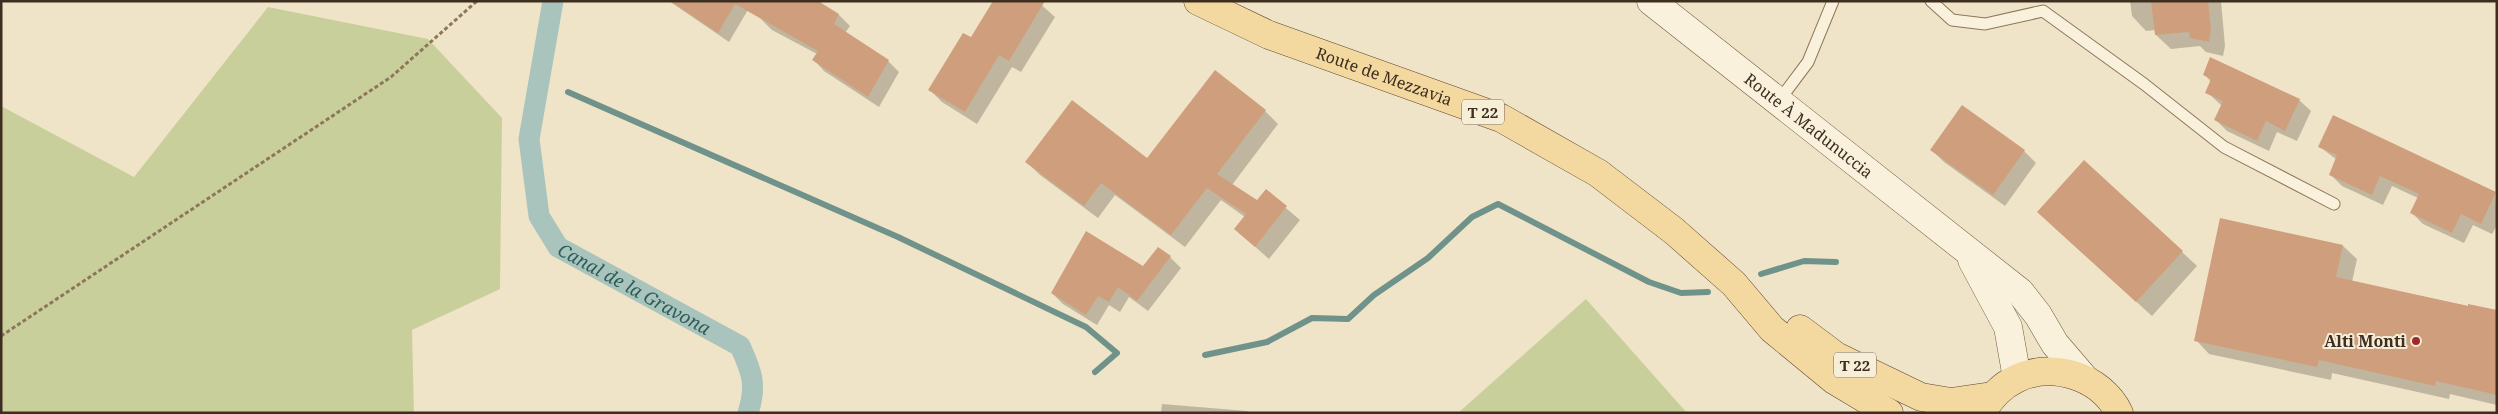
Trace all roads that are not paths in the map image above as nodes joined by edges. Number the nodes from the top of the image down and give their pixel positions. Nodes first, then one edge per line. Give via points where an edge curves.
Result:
1 (1198, 1) edge
2 (1651, 1) edge
3 (1833, 1) edge
4 (1931, 1) edge
5 (1778, 102) junction
6 (2334, 204) dead end
7 (1967, 250) junction
8 (1734, 284) junction
9 (2017, 378) junction
10 (2085, 379) junction
11 (1987, 405) edge
12 (2124, 411) edge
13 (1890, 413) edge

1 - 8 main road, Route de Mezzavia / T 22 via 1269,35 1501,118 1598,173 1674,231
2 - 5 main road, Route À Madunuccia
3 - 5 lane via 1808,62
4 - 6 lane via 1952,20 1984,24 2043,11 2224,147
5 - 7 main road, Route À Madunuccia
7 - 9 main road, Route À Madunuccia via 2008,327
7 - 10 main road, Route À Madunuccia via 2020,292 2055,344
8 - 11 main road, Route de Mezzavia / T 22 via 1836,356 1921,398
8 - 13 main road, Route de Mezzavia / T 22 via 1772,329 1834,380
9 - 10 main road via 2040,372 2063,372
9 - 11 main road
10 - 12 main road

